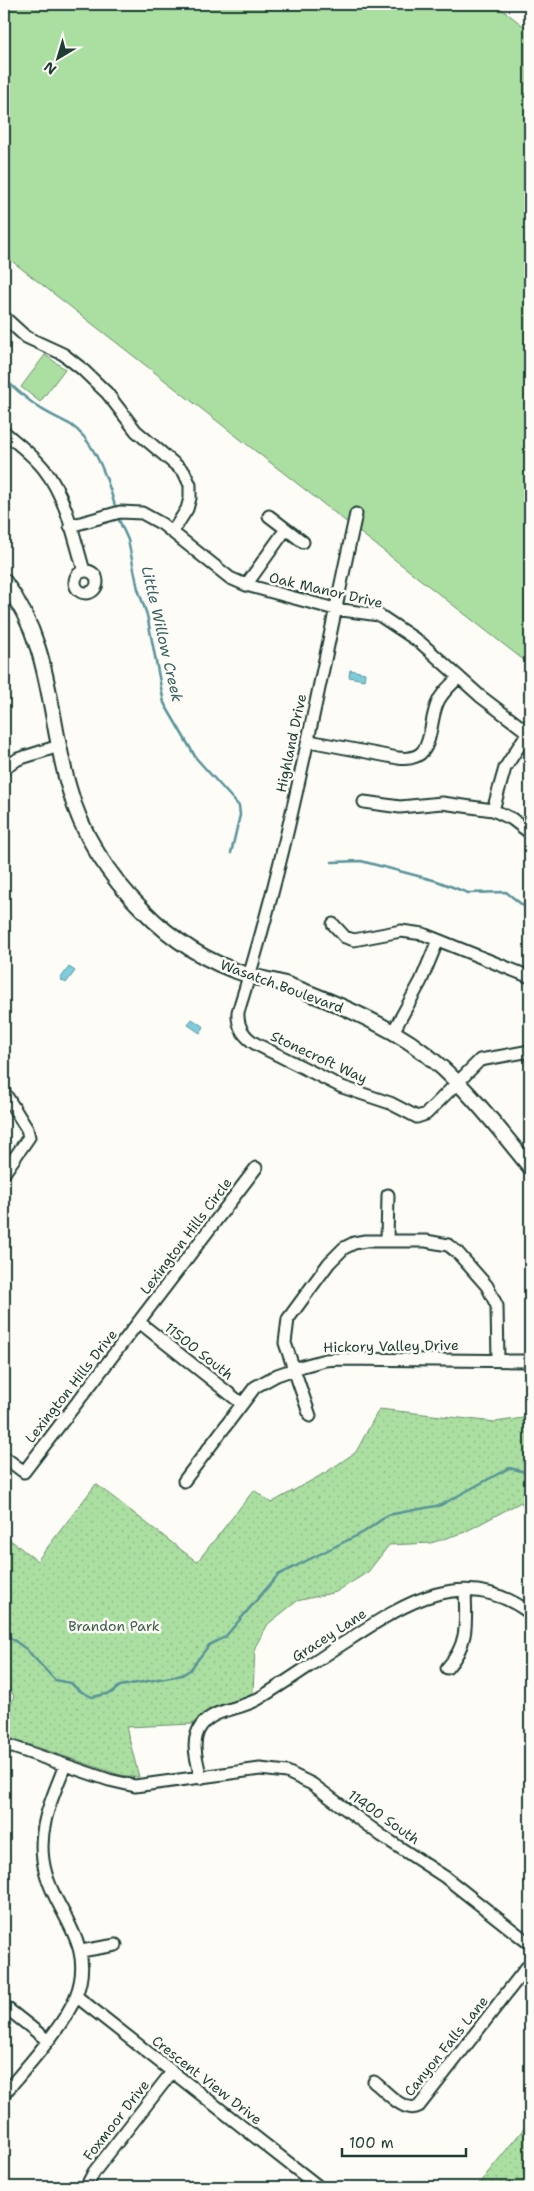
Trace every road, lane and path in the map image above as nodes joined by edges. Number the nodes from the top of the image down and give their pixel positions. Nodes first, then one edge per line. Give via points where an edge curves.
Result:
1 (4, 317) edge
2 (4, 432) edge
3 (356, 514) dead end
4 (269, 516) dead end
5 (70, 526) junction
6 (286, 529) junction
7 (173, 532) junction
8 (303, 542) dead end
9 (84, 571) dead end
10 (4, 581) edge
11 (246, 586) junction
12 (335, 609) junction
13 (458, 677) junction
14 (529, 733) edge
15 (308, 741) junction
16 (59, 746) junction
17 (4, 769) edge
18 (364, 802) dead end
19 (493, 810) junction
20 (530, 833) edge
21 (333, 924) dead end
22 (438, 940) junction
23 (250, 976) junction
24 (530, 977) edge
25 (393, 1032) junction
26 (530, 1051) edge
27 (457, 1081) junction
28 (4, 1092) edge
29 (530, 1167) edge
30 (256, 1168) dead end
31 (4, 1173) edge
32 (388, 1195) dead end
33 (387, 1240) junction
34 (139, 1322) junction
35 (498, 1360) junction
36 (530, 1361) edge
37 (293, 1370) junction
38 (241, 1403) junction
39 (310, 1416) dead end
40 (4, 1456) edge
41 (184, 1481) dead end
42 (465, 1591) junction
43 (530, 1613) edge
44 (447, 1668) dead end
45 (4, 1744) edge
46 (64, 1765) junction
47 (201, 1778) junction
48 (530, 1944) edge
49 (116, 1945) dead end
50 (81, 1951) junction
51 (530, 1963) edge
52 (76, 1996) junction
53 (4, 2006) edge
54 (47, 2040) junction
55 (172, 2072) junction
56 (374, 2082) dead end
57 (4, 2094) edge
58 (86, 2187) edge
59 (319, 2187) edge

1 - 7 street via 26,337 63,354 82,368 136,430 184,472 190,485 190,498
2 - 5 street via 45,470 59,495
3 - 12 street, Highland Drive
4 - 6 street
5 - 7 street, Oak Manor Drive via 131,511 152,518
5 - 9 street
6 - 8 street
6 - 11 street
7 - 11 street, Oak Manor Drive via 230,578
10 - 16 main road, Wasatch Boulevard via 22,608 40,649
11 - 12 street, Oak Manor Drive
12 - 13 street, Oak Manor Drive via 379,615 421,643
12 - 15 street, Highland Drive
13 - 14 street, Oak Manor Drive
13 - 15 street via 438,701 427,744 420,755 412,759
14 - 19 street via 505,768
15 - 23 street, Highland Drive via 268,914
16 - 17 street via 18,759
16 - 23 main road, Wasatch Boulevard via 76,808 98,854 118,883 141,909 174,937 208,958
18 - 19 street via 400,807 442,803
19 - 20 street
21 - 22 street via 345,937 354,940 411,931
22 - 24 street
22 - 25 street via 421,981
23 - 25 main road, Wasatch Boulevard via 299,990
23 - 27 street, Stonecroft Way via 238,1020 244,1034 256,1044 342,1088 390,1103 414,1117 426,1114
25 - 27 main road, Wasatch Boulevard
26 - 27 street via 485,1058
27 - 29 main road, Wasatch Boulevard
28 - 31 street via 29,1137
30 - 34 street, Lexington Hills Circle
32 - 33 street
33 - 35 street via 437,1242 466,1260 487,1286 497,1306
33 - 37 street via 365,1241 344,1248 294,1307 285,1331
34 - 38 street, 11500 South
34 - 40 street, Lexington Hills Drive via 24,1472
35 - 36 street, Hickory Valley Drive
35 - 37 street, Hickory Valley Drive via 338,1359
37 - 38 street, Hickory Valley Drive via 264,1381
37 - 39 street
38 - 41 street, Hickory Valley Drive
42 - 43 street, Gracey Lane via 506,1597
42 - 44 street via 463,1646
42 - 47 street, Gracey Lane via 441,1593 407,1603 252,1702 209,1717 197,1733 195,1742
45 - 46 street, 11400 South
46 - 47 street, 11400 South via 135,1786
46 - 50 street via 44,1820 43,1861 48,1882
47 - 48 street, 11400 South via 274,1769 300,1777 445,1877
49 - 50 street
50 - 52 street
51 - 56 street, Canyon Falls Lane via 419,2106 406,2107
52 - 54 street
52 - 55 street, Crescent View Drive
53 - 54 street
54 - 57 street
55 - 58 street, Foxmoor Drive via 94,2172
55 - 59 street, Crescent View Drive

